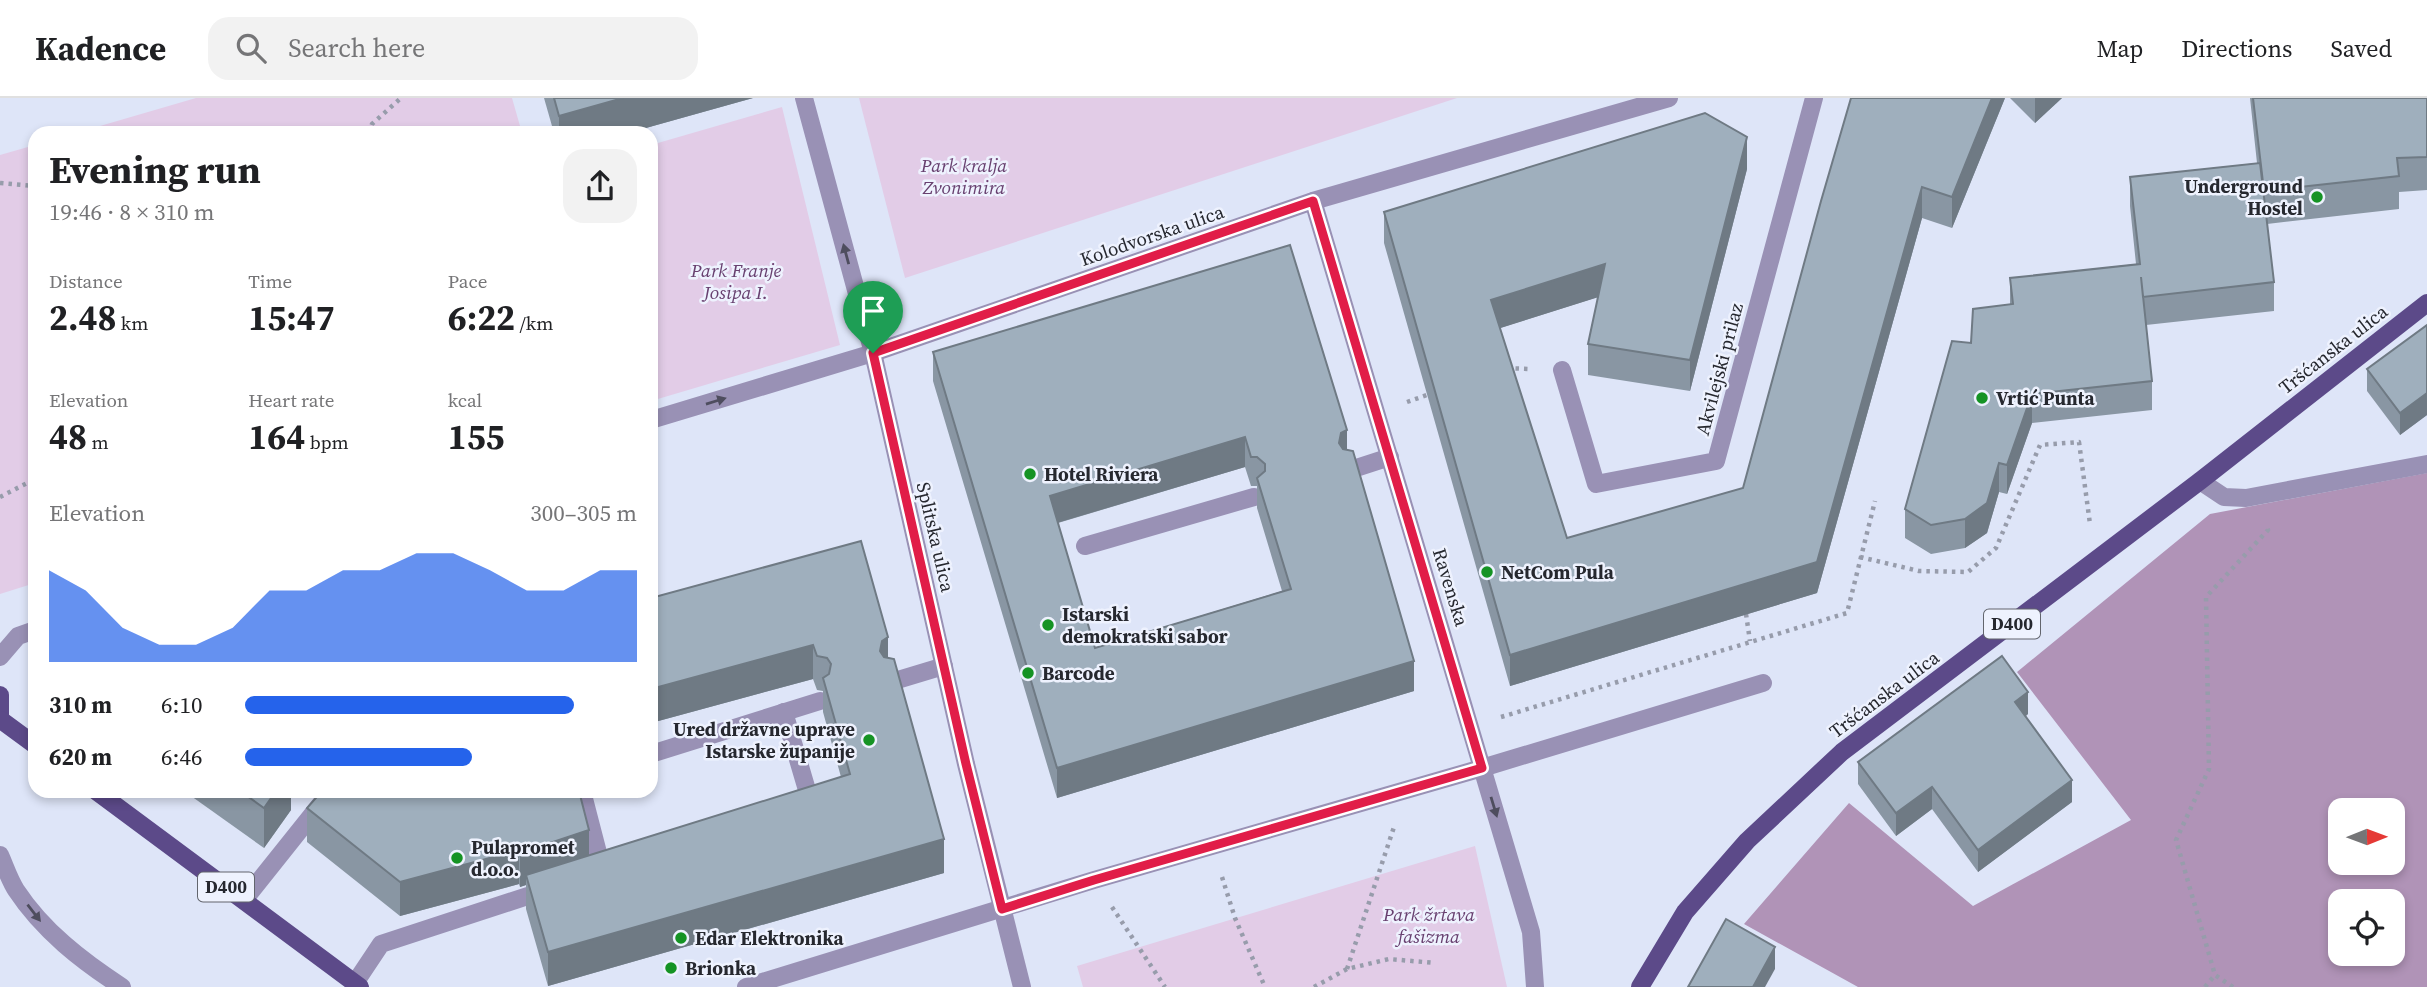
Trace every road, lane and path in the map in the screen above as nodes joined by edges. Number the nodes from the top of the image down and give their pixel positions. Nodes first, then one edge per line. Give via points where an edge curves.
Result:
1 (401, 98) edge
2 (804, 98) edge
3 (1669, 98) edge
4 (1814, 98) edge
5 (371, 126) edge
6 (0, 183) edge
7 (28, 185) edge
8 (1313, 201) junction
9 (2427, 303) edge
10 (873, 353) junction
11 (1562, 370) dead end
12 (658, 418) edge
13 (1390, 457) junction
14 (2427, 464) edge
15 (1349, 470) edge
16 (2200, 481) junction
17 (28, 483) edge
18 (0, 497) edge
19 (1254, 497) dead end
20 (2255, 497) junction
21 (1875, 501) dead end
22 (1085, 545) dead end
23 (1860, 557) junction
24 (2095, 561) junction
25 (1746, 614) edge
26 (28, 632) edge
27 (1750, 640) junction
28 (0, 657) edge
29 (944, 666) junction
30 (891, 682) edge
31 (1763, 683) dead end
32 (0, 695) edge
33 (820, 701) dead end
34 (784, 712) junction
35 (1, 720) edge
36 (1470, 726) junction
37 (28, 740) edge
38 (658, 752) edge
39 (1482, 768) junction
40 (1406, 790) junction
41 (106, 798) edge
42 (325, 798) edge
43 (584, 798) edge
44 (799, 811) edge
45 (1212, 846) junction
46 (0, 855) edge
47 (1094, 880) junction
48 (244, 900) junction
49 (1002, 909) junction
50 (1435, 963) dead end
51 (1347, 969) junction
52 (2215, 975) junction
53 (358, 985) edge
54 (122, 987) edge
55 (746, 987) edge
56 (1022, 987) edge
57 (1165, 987) edge
58 (1265, 987) edge
59 (1314, 987) edge
60 (1535, 987) edge
61 (1640, 987) edge
62 (2205, 987) edge
63 (2233, 987) edge

1 - 5 path
10 -> 2 street, Splitska ulica
3 - 8 street, Kolodvorska ulica
4 - 11 street, Akvilejski prilaz via 1716,461 1596,484
6 - 7 path
8 - 10 street, Kolodvorska ulica
8 - 13 street, Ravenska
9 - 16 main road, Tršćanska ulica / D400
12 -> 10 street, Kolodvorska ulica
10 - 29 street, Splitska ulica
13 - 15 street
13 - 36 street, Ravenska
14 - 20 street
16 - 20 street via 2224,497
16 - 24 main road, Tršćanska ulica / D400
17 - 18 path
19 - 22 street
20 - 52 path via 2268,530 2206,597 2209,769 2176,840
21 - 23 path
23 - 24 path via 1919,571 1968,572 1996,548 2040,445 2079,442
23 - 27 path via 1847,613
24 - 61 main road, Tršćanska ulica / D400 via 1842,752 1756,832 1685,912
25 - 27 path
26 - 28 street via 18,636
27 - 36 path
29 - 30 street
29 - 49 street, Splitska ulica
31 - 39 street
32 - 35 main road
33 - 34 street
34 - 38 street
34 - 44 street via 812,807
35 - 37 main road
36 - 39 street, Ravenska
39 - 40 street
39 -> 60 street, Ravenska via 1531,932
40 - 45 street
40 - 51 path
41 - 48 main road, D400
42 - 48 street
43 - 53 street via 610,870 381,944
45 - 47 street
45 - 58 path via 1235,918
46 -> 54 street via 15,889 44,926
47 - 49 street
47 - 57 path
48 - 53 main road, D400
49 - 55 street
49 - 56 street, Splitska ulica
50 - 51 path via 1389,959
51 - 59 path
52 - 62 path
52 - 63 path

